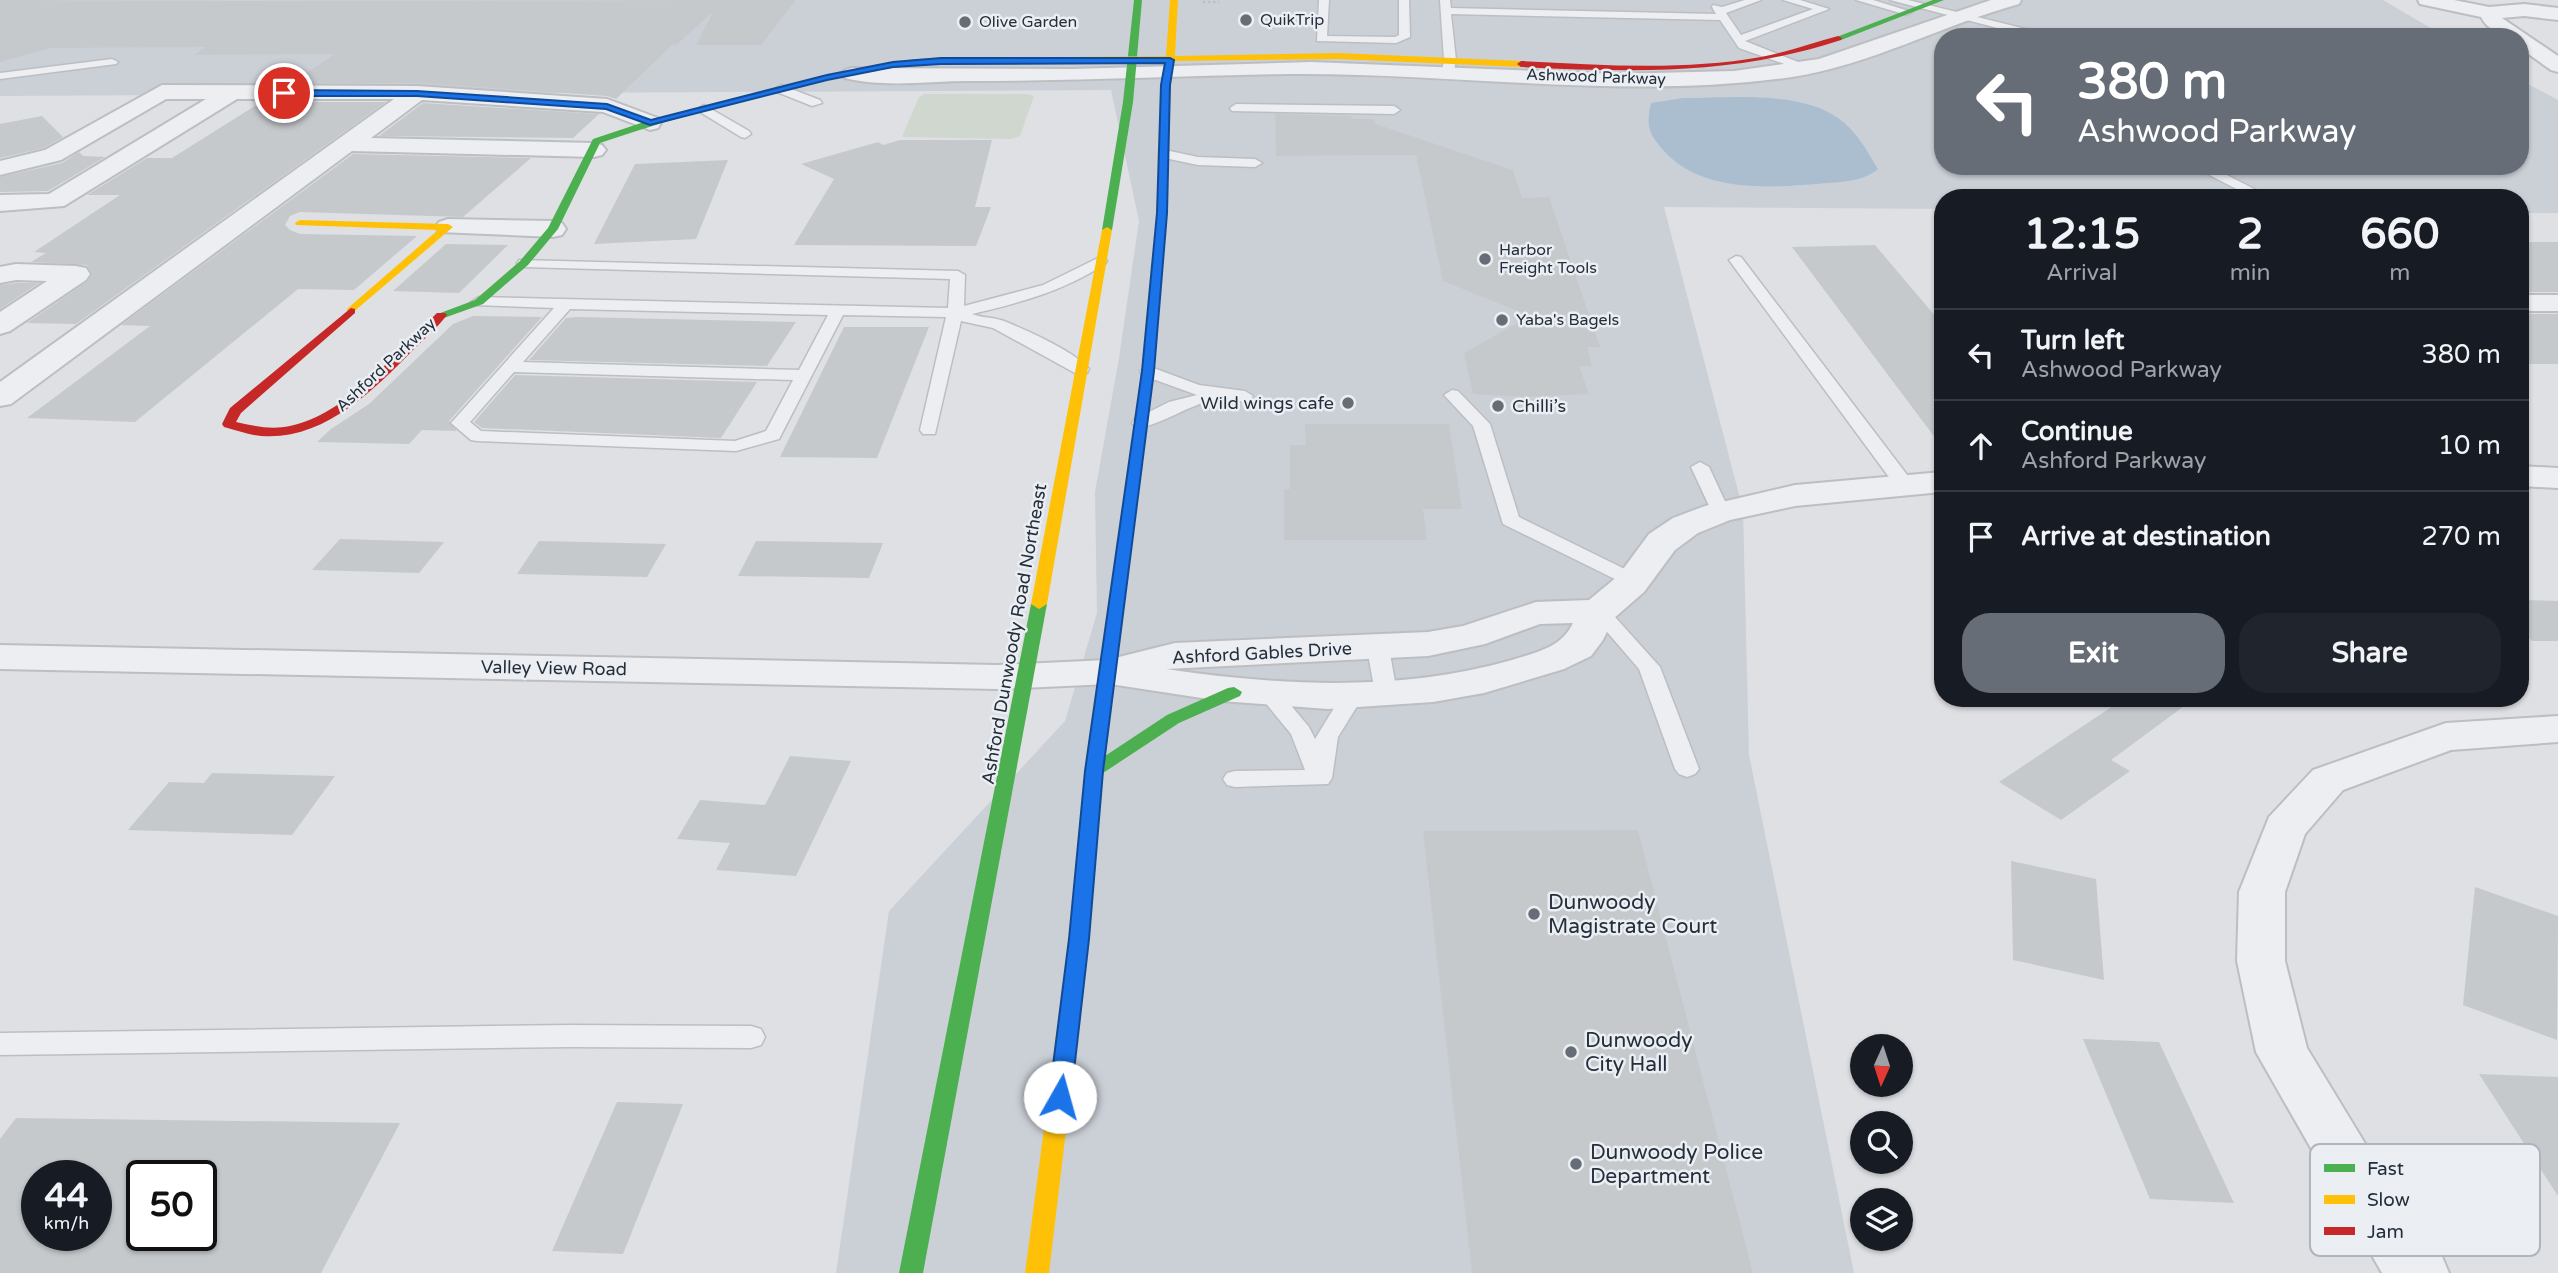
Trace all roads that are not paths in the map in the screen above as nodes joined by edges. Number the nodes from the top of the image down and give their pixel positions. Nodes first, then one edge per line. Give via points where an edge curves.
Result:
1 (1138, 0) edge
2 (1174, 0) edge
3 (1756, 0) edge
4 (1787, 0) edge
5 (1861, 0) edge
6 (1895, 0) edge
7 (1940, 0) edge
8 (2012, 0) edge
9 (2427, 0) edge
10 (1703, 2) dead end
11 (1446, 6) edge
12 (1914, 9) junction
13 (1328, 13) edge
14 (2489, 13) junction
15 (1399, 14) edge
16 (1722, 14) junction
17 (2558, 14) edge
18 (1952, 19) junction
19 (1986, 28) edge
20 (1999, 28) edge
21 (2504, 28) edge
22 (1173, 30) junction
23 (1135, 37) junction
24 (1739, 39) junction
25 (2529, 46) edge
26 (1279, 58) junction
27 (1776, 58) junction
28 (1069, 61) junction
29 (112, 62) dead end
30 (1449, 65) junction
31 (1169, 66) junction
32 (2558, 66) edge
33 (1131, 67) junction
34 (1804, 68) junction
35 (852, 74) junction
36 (0, 76) edge
37 (781, 89) junction
38 (231, 93) junction
39 (417, 93) junction
40 (816, 103) dead end
41 (1236, 108) dead end
42 (704, 109) junction
43 (1394, 110) dead end
44 (650, 123) junction
45 (745, 134) dead end
46 (347, 144) junction
47 (594, 150) junction
48 (1165, 154) junction
49 (1236, 163) junction
50 (1255, 163) dead end
51 (0, 168) edge
52 (1174, 174) junction
53 (2217, 175) edge
54 (2246, 189) edge
55 (0, 203) edge
56 (300, 223) dead end
57 (449, 227) junction
58 (553, 229) junction
59 (1736, 260) dead end
60 (1100, 261) junction
61 (524, 263) junction
62 (0, 275) edge
63 (479, 302) junction
64 (2529, 303) edge
65 (2558, 303) edge
66 (566, 304) junction
67 (837, 312) junction
68 (955, 313) junction
69 (0, 325) edge
70 (510, 367) junction
71 (1080, 369) junction
72 (1148, 371) junction
73 (804, 375) junction
74 (1215, 395) junction
75 (1452, 395) dead end
76 (1245, 396) dead end
77 (0, 397) edge
78 (1141, 423) junction
79 (929, 430) dead end
80 (1700, 467) dead end
81 (2529, 476) edge
82 (2558, 478) edge
83 (1934, 482) edge
84 (1904, 484) junction
85 (1720, 510) junction
86 (1634, 581) junction
87 (1599, 611) junction
88 (1378, 648) junction
89 (0, 657) edge
90 (1107, 672) junction
91 (1027, 675) junction
92 (1252, 693) junction
93 (1369, 694) junction
94 (2558, 729) edge
95 (1687, 769) dead end
96 (1094, 771) junction
97 (1320, 778) junction
98 (1235, 779) dead end
99 (751, 1037) dead end
100 (0, 1045) edge
101 (2337, 1144) edge
102 (2404, 1256) edge
103 (911, 1273) edge
104 (1037, 1273) edge
105 (2420, 1273) edge

1 - 23 main road, Ashford Dunwoody Road Northeast
2 - 22 main road
3 - 16 lane
4 - 24 lane via 1825,9
5 - 12 lane
6 - 12 lane
7 - 12 main road, Ashwood Parkway
8 - 18 street, Ashwood Parkway
9 - 14 street
10 - 16 lane
11 - 16 lane
11 - 30 lane
12 - 18 lane
12 - 27 main road, Ashwood Parkway
13 - 15 lane via 1321,39 1396,40 1405,37
14 - 17 street via 2524,10
14 - 21 street
16 - 24 lane
18 - 19 lane
18 - 20 lane
18 - 34 street, Ashwood Parkway via 1853,57
22 - 26 main road via 1228,49
22 - 31 main road
23 - 28 main road
23 - 33 main road, Ashford Dunwoody Road Northeast
24 - 27 lane via 1743,46
25 - 32 street
26 - 30 main road, Ashwood Parkway via 1338,56
26 - 31 main road, Ashwood Parkway
27 - 30 main road, Ashwood Parkway via 1649,69
27 - 34 lane
28 - 33 main road, Ashford Parkway
28 - 35 main road, Ashford Parkway via 915,62
29 - 36 lane
30 - 31 street, Ashwood Parkway
30 - 34 street, Ashwood Parkway via 1672,81
31 - 33 street, Ashford Parkway
31 - 48 main road
33 - 35 street, Ashford Parkway
33 - 60 main road, Ashford Dunwoody Road Northeast
35 - 37 main road, Ashford Parkway
37 - 40 lane
37 - 42 main road, Ashford Parkway
38 - 39 street
38 - 51 street via 162,92 52,155
38 - 55 street via 55,201
39 - 44 street via 607,106
39 - 46 street
41 - 43 lane
42 - 44 main road, Ashford Parkway
42 - 45 lane
44 - 47 main road, Ashford Parkway via 596,141
46 - 47 street
46 - 77 street
47 - 58 main road, Ashford Parkway
48 - 49 lane
48 - 52 main road
49 - 50 lane
49 - 52 lane
52 - 72 main road
53 - 54 lane
56 - 57 main road
57 - 58 street
57 - 63 main road, Ashford Parkway via 235,411 229,424 251,433 312,425 341,410 443,313
58 - 61 main road, Ashford Parkway
59 - 84 lane
60 - 68 lane via 1082,274 1008,302
60 - 71 main road, Ashford Dunwoody Road Northeast
61 - 63 main road, Ashford Parkway
61 - 68 lane via 958,275
62 - 69 street via 76,274
63 - 66 lane
64 - 65 street
66 - 67 lane
66 - 70 lane
67 - 68 lane
67 - 73 lane
68 - 71 lane via 997,324
68 - 79 lane
70 - 73 lane
70 - 73 lane via 460,422 477,436 736,446 773,435
71 - 91 main road, Ashford Dunwoody Road Northeast
72 - 74 lane via 1177,386
72 - 78 main road
74 - 76 lane
74 - 78 lane via 1175,406
75 - 86 lane via 1481,425 1510,520
78 - 90 main road
80 - 85 lane
81 - 82 street
83 - 84 street, Ashford Gables Drive
84 - 85 street, Ashford Gables Drive via 1853,487
85 - 86 street, Ashford Gables Drive via 1663,540
86 - 87 street, Ashford Gables Drive
87 - 88 street, Ashford Gables Drive via 1536,613 1471,636
87 - 93 street, Ashford Gables Drive via 1578,648 1516,673
87 - 95 lane via 1649,667
88 - 90 street, Ashford Gables Drive via 1175,655
88 - 93 lane
89 - 91 street, Valley View Road
90 - 91 street, Valley View Road
90 - 92 street, Ashford Gables Drive via 1178,686
90 - 96 main road
91 - 103 main road, Ashford Dunwoody Road Northeast
92 - 93 street, Ashford Gables Drive
92 - 96 main road via 1173,719
92 - 97 lane via 1301,732
93 - 97 lane via 1327,737
94 - 101 street via 2446,737 2328,779 2285,828 2262,892 2261,961 2283,1052
96 - 104 main road via 1076,966
97 - 98 lane
99 - 100 lane via 570,1035
102 - 105 street

